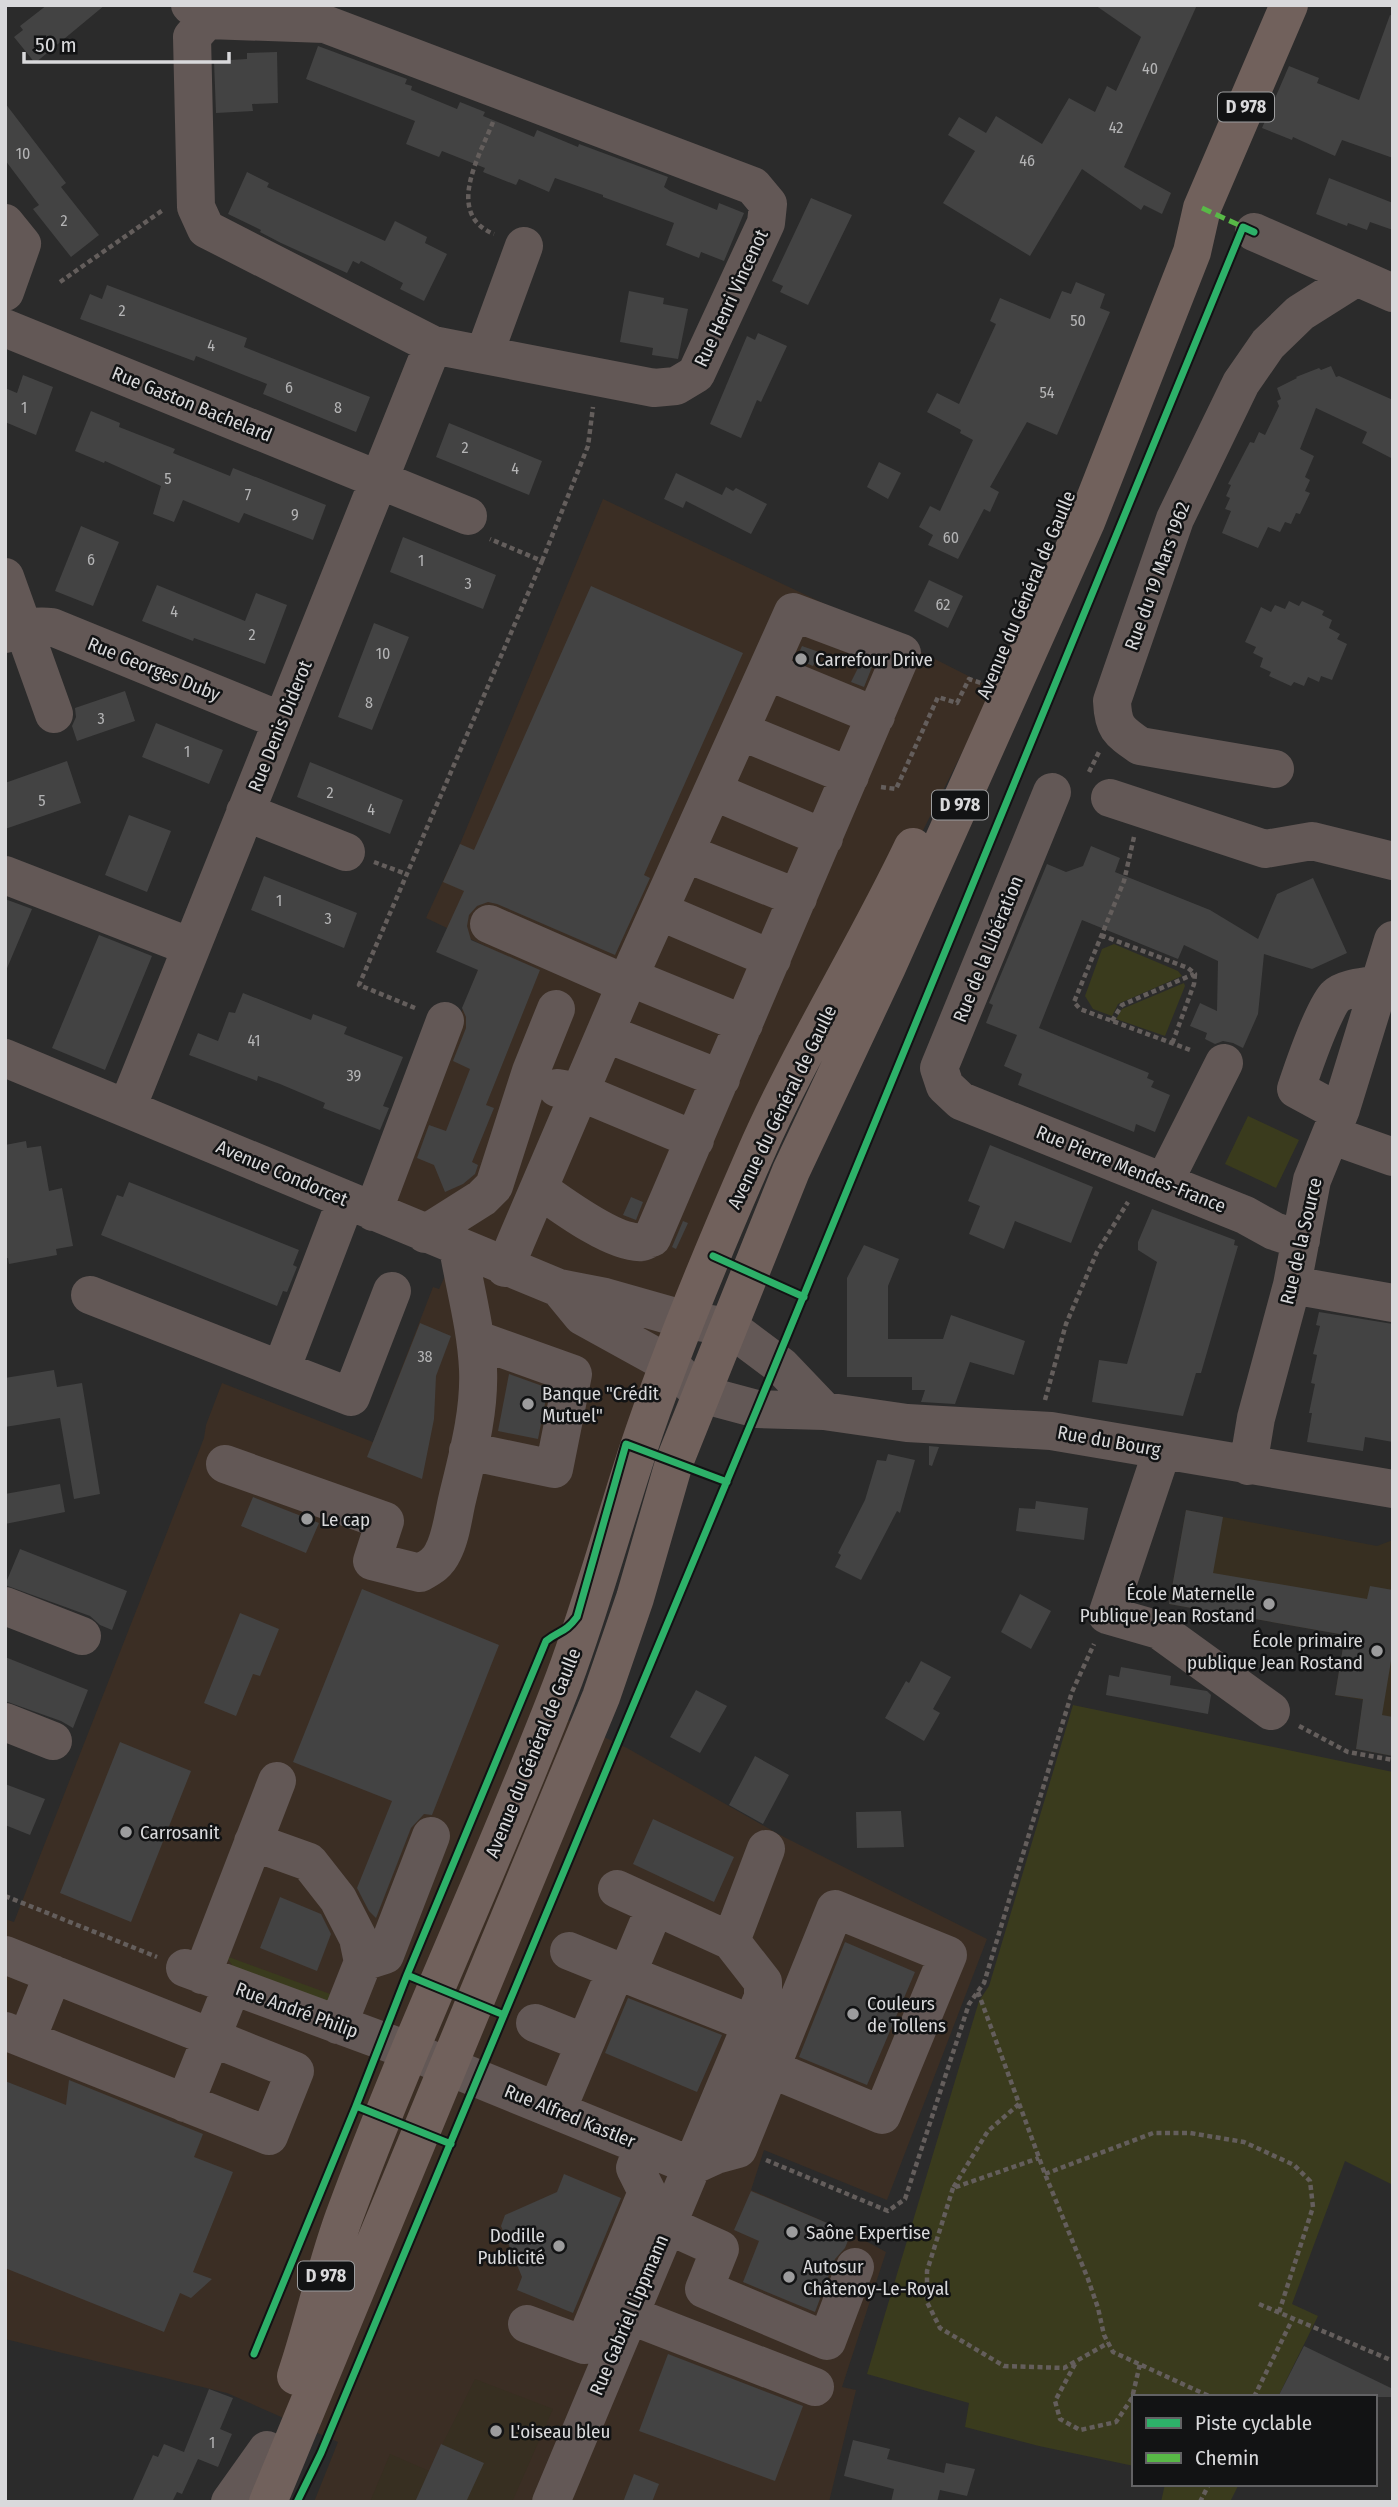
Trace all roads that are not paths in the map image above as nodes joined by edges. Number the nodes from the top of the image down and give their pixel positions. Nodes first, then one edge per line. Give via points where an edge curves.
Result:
1 (1289, 5) edge
2 (199, 13) edge
3 (1202, 208) junction
4 (1254, 232) dead end
5 (14, 233) edge
6 (524, 246) road end
7 (1357, 277) junction
8 (5, 292) edge
9 (1393, 293) edge
10 (5, 328) edge
11 (433, 345) junction
12 (484, 355) junction
13 (379, 480) junction
14 (468, 516) road end
15 (5, 577) edge
16 (14, 631) edge
17 (767, 671) junction
18 (54, 714) dead end
19 (876, 716) junction
20 (282, 721) junction
21 (740, 731) junction
22 (1275, 769) dead end
23 (850, 776) junction
24 (713, 791) junction
25 (245, 812) junction
26 (824, 838) junction
27 (346, 852) dead end
28 (685, 853) junction
29 (1393, 861) edge
30 (5, 874) edge
31 (798, 898) junction
32 (659, 911) junction
33 (489, 923) dead end
34 (1393, 940) edge
35 (191, 947) junction
36 (772, 959) junction
37 (628, 981) junction
38 (556, 1009) dead end
39 (445, 1021) road end
40 (744, 1024) junction
41 (605, 1032) junction
42 (5, 1058) edge
43 (1224, 1063) road end
44 (721, 1079) junction
45 (527, 1083) junction
46 (580, 1092) junction
47 (961, 1101) joint
48 (127, 1108) junction
49 (1336, 1122) junction
50 (695, 1140) junction
51 (1393, 1157) edge
52 (1154, 1179) junction
53 (539, 1189) junction
54 (360, 1206) junction
55 (1301, 1240) junction
56 (442, 1241) junction
57 (505, 1268) junction
58 (1292, 1285) junction
59 (559, 1288) junction
60 (392, 1291) dead end
61 (90, 1295) dead end
62 (1393, 1303) edge
63 (686, 1320) junction
64 (729, 1327) junction
65 (475, 1339) junction
66 (669, 1364) junction
67 (281, 1370) junction
68 (701, 1394) junction
69 (824, 1410) junction
70 (468, 1451) junction
71 (1162, 1451) junction
72 (225, 1464) dead end
73 (1248, 1466) junction
74 (1393, 1489) edge
75 (5, 1606) edge
76 (82, 1636) dead end
77 (1271, 1710) road end
78 (5, 1722) edge
79 (53, 1741) dead end
80 (277, 1780) dead end
81 (431, 1836) dead end
82 (253, 1842) junction
83 (766, 1849) dead end
84 (617, 1889) dead end
85 (655, 1907) junction
86 (731, 1941) junction
87 (569, 1951) dead end
88 (5, 1955) edge
89 (363, 1962) junction
90 (621, 1972) junction
91 (53, 1974) junction
92 (206, 1976) junction
93 (535, 2023) dead end
94 (752, 2024) junction
95 (338, 2025) junction
96 (16, 2035) edge
97 (212, 2037) junction
98 (586, 2043) junction
99 (411, 2051) junction
100 (447, 2067) junction
101 (771, 2069) junction
102 (186, 2103) junction
103 (557, 2110) junction
104 (643, 2146) junction
105 (692, 2166) junction
106 (667, 2225) junction
107 (855, 2267) dead end
108 (629, 2315) junction
109 (527, 2323) dead end
110 (815, 2387) dead end
111 (267, 2450) junction
112 (230, 2502) edge
113 (243, 2502) edge
114 (268, 2502) edge
115 (551, 2502) edge

1 - 3 main road, Avenue du Général de Gaulle / D 978
2 - 11 street, Rue Henri Vincenot via 192,37 195,187 196,207 206,229
2 - 12 street, Rue Henri Vincenot via 325,24 753,186 768,204 766,223 696,374 676,386 654,388
3 - 63 main road, Avenue du Général de Gaulle / D 978 via 1166,261 988,686 882,912 808,1045 755,1155
3 - 64 main road, Avenue du Général de Gaulle / D 978 via 1192,252 1086,522 792,1171
4 - 7 street
5 - 8 street
6 - 12 street
7 - 9 street
7 - 22 street, Rue du 19 Mars 1962 via 1300,313 1268,344 1241,383 1175,519 1111,701 1113,722 1140,746
10 - 13 street, Rue Gaston Bachelard
11 - 12 street, Rue Henri Vincenot
11 - 13 street, Rue Denis Diderot
13 - 14 street, Rue Gaston Bachelard
13 - 20 street, Rue Denis Diderot
15 - 16 street
16 - 18 street
16 - 20 street, Rue Georges Duby via 52,627
17 - 19 street
17 - 19 street via 793,612 902,653
17 - 21 street
19 - 23 street
20 - 25 street, Rue Denis Diderot
21 - 23 street
21 - 24 street
23 - 26 street
24 - 26 street
24 - 28 street
25 - 27 street
25 - 35 street, Rue Denis Diderot
26 - 31 street
28 - 31 street
28 - 32 street
29 - 47 street, Rue de la Libération via 1312,841 1265,849 1097,796 939,1068 945,1086
30 - 35 street
31 - 36 street
32 - 36 street
32 - 37 street
33 - 37 street
34 - 49 street via 1379,984 1335,996 1296,1089 1331,1108
35 - 48 street, Rue Denis Diderot
36 - 40 street
37 - 40 street
37 - 41 street
38 - 45 street
39 - 54 street
40 - 44 street
41 - 44 street
41 - 46 street
42 - 48 street, Avenue Condorcet
43 - 52 street
44 - 50 street
45 - 46 street
45 - 56 street via 494,1185
46 - 50 street
46 - 53 street
47 - 52 street, Rue Pierre Mendes-France
48 - 54 street, Avenue Condorcet
49 - 51 street
49 - 55 street, Rue de la Source via 1312,1180
50 - 53 street via 652,1238 643,1242 591,1225
52 - 55 street, Rue Pierre Mendes-France
53 - 57 street
54 - 56 street, Avenue Condorcet
54 - 67 street
55 - 58 street, Rue de la Source
56 - 57 street, Avenue Condorcet
56 - 65 street
57 - 59 street, Avenue Condorcet
58 - 62 street
58 - 73 street, Rue de la Source via 1256,1418
59 - 63 street, Avenue Condorcet
59 - 66 street via 582,1316
60 - 67 street via 351,1397
61 - 67 street
63 - 64 street, Avenue Condorcet
63 - 66 main road, Avenue du Général de Gaulle / D 978
64 - 68 main road, Avenue du Général de Gaulle / D 978
64 - 69 street via 781,1366
65 - 70 street via 476,1404
65 - 70 street via 573,1374 554,1469
66 - 68 street
66 - 99 main road, Avenue du Général de Gaulle / D 978 via 572,1657
68 - 69 street, Rue du Bourg via 757,1409
68 - 100 main road, Avenue du Général de Gaulle / D 978 via 674,1463 601,1697
69 - 71 street, Rue du Bourg via 907,1423 1041,1430
70 - 72 street via 444,1550 435,1565 420,1573 372,1561 385,1521
71 - 73 street, Rue du Bourg
71 - 77 street via 1107,1615 1159,1630
73 - 74 street, Rue du Bourg
75 - 76 street
78 - 79 street
80 - 82 street
81 - 89 street via 385,1955
82 - 89 street via 309,1862 338,1899 358,1938
82 - 92 street
83 - 86 street
84 - 85 street
85 - 86 street
85 - 90 street
86 - 94 street, Rue Gabriel Lippmann via 763,1982 764,1997
87 - 90 street
88 - 91 street
89 - 95 street
90 - 94 street
90 - 98 street
91 - 96 street
91 - 97 street
92 - 95 street, Rue André Philip
92 - 97 street
93 - 98 street
94 - 105 street, Rue Gabriel Lippmann
95 - 99 street, Rue André Philip
96 - 102 street
97 - 102 street
97 - 102 street via 295,2071 274,2125 269,2136
98 - 103 street
99 - 100 street, Rue André Philip
99 - 111 main road, Avenue du Général de Gaulle / D 978 via 344,2217 304,2352
100 - 103 street, Rue Alfred Kastler
100 - 114 main road, Avenue du Général de Gaulle / D 978
101 - 101 street via 882,2115 948,1955 835,1909
101 - 105 street via 738,2149
103 - 104 street, Rue Alfred Kastler
104 - 105 street, Rue Alfred Kastler
104 - 109 street via 635,2168 647,2192 584,2345
105 - 106 street, Rue Gabriel Lippmann
106 - 107 street via 720,2249 704,2289 827,2341
106 - 108 street, Rue Gabriel Lippmann
108 - 110 street
108 - 115 street, Rue Gabriel Lippmann
111 - 112 street
111 - 113 main road, Avenue du Général de Gaulle / D 978

